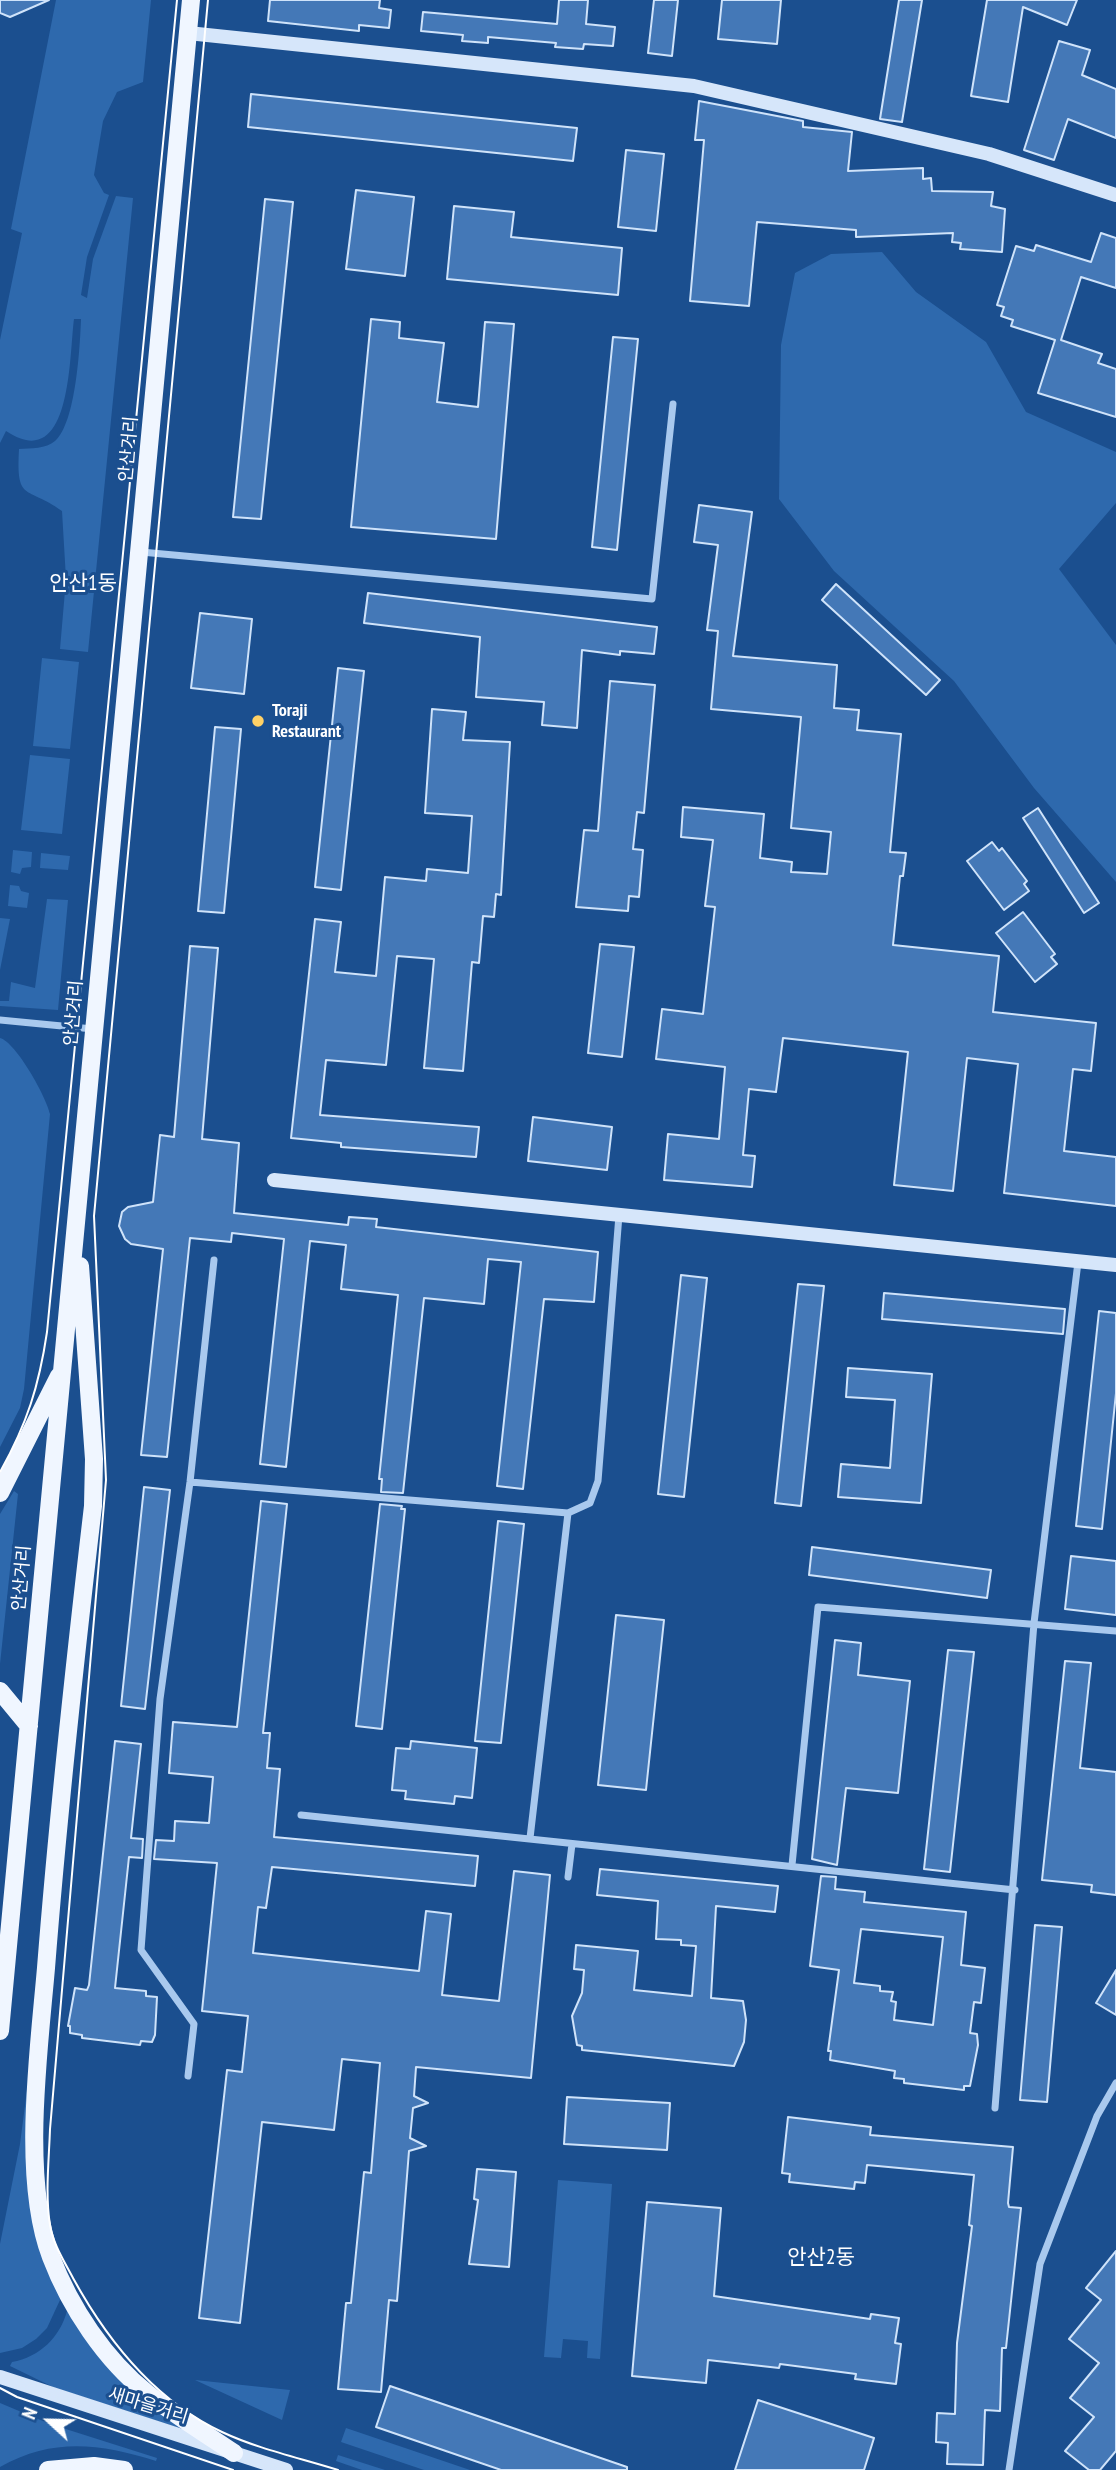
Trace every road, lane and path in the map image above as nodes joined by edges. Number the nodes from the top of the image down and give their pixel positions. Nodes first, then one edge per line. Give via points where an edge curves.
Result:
1 (191, 0) edge
2 (188, 33) junction
3 (1116, 195) edge
4 (673, 404) dead end
5 (140, 552) junction
6 (0, 1020) edge
7 (93, 1029) junction
8 (274, 1180) dead end
9 (619, 1214) junction
10 (75, 1226) junction
11 (214, 1260) dead end
12 (1078, 1261) junction
13 (1116, 1265) edge
14 (63, 1366) junction
15 (190, 1482) junction
16 (0, 1493) edge
17 (568, 1513) junction
18 (1034, 1623) junction
19 (1116, 1632) edge
20 (0, 1691) edge
21 (29, 1726) junction
22 (301, 1815) dead end
23 (530, 1838) junction
24 (572, 1844) junction
25 (792, 1865) junction
26 (568, 1877) dead end
27 (1015, 1890) junction
28 (0, 2031) edge
29 (188, 2076) dead end
30 (1116, 2083) edge
31 (995, 2108) dead end
32 (0, 2377) edge
33 (234, 2453) junction
34 (48, 2470) edge
35 (124, 2470) edge
36 (286, 2470) edge
37 (1009, 2470) edge

1 - 2 main road, 안산거리
2 - 3 street via 694,86 989,154
2 - 5 main road, 안산거리
4 - 5 street via 652,599
5 - 7 main road, 안산거리
6 - 7 street
7 - 10 main road, 안산거리
8 - 9 street
9 - 12 street
9 - 17 street via 598,1480 590,1503
10 - 14 main road, 안산거리
10 - 33 main road via 88,1348 93,1506 60,1799 36,2088 35,2157 42,2222 51,2257 108,2355 146,2393
11 - 15 street
12 - 13 street
12 - 18 street
14 - 16 main road
14 - 21 main road, 안산거리
15 - 17 street
15 - 29 street via 160,1699 141,1950 194,2024
17 - 23 street
18 - 19 street
18 - 25 street via 818,1607
18 - 27 street
20 - 21 main road
21 - 28 main road, 안산거리
22 - 23 street
23 - 24 street
24 - 25 street
24 - 26 street
25 - 27 street
27 - 31 street
30 - 37 street via 1097,2116 1040,2264
32 - 33 street, 새마을거리
33 - 36 street, 새마을거리
34 - 35 main road via 94,2466

